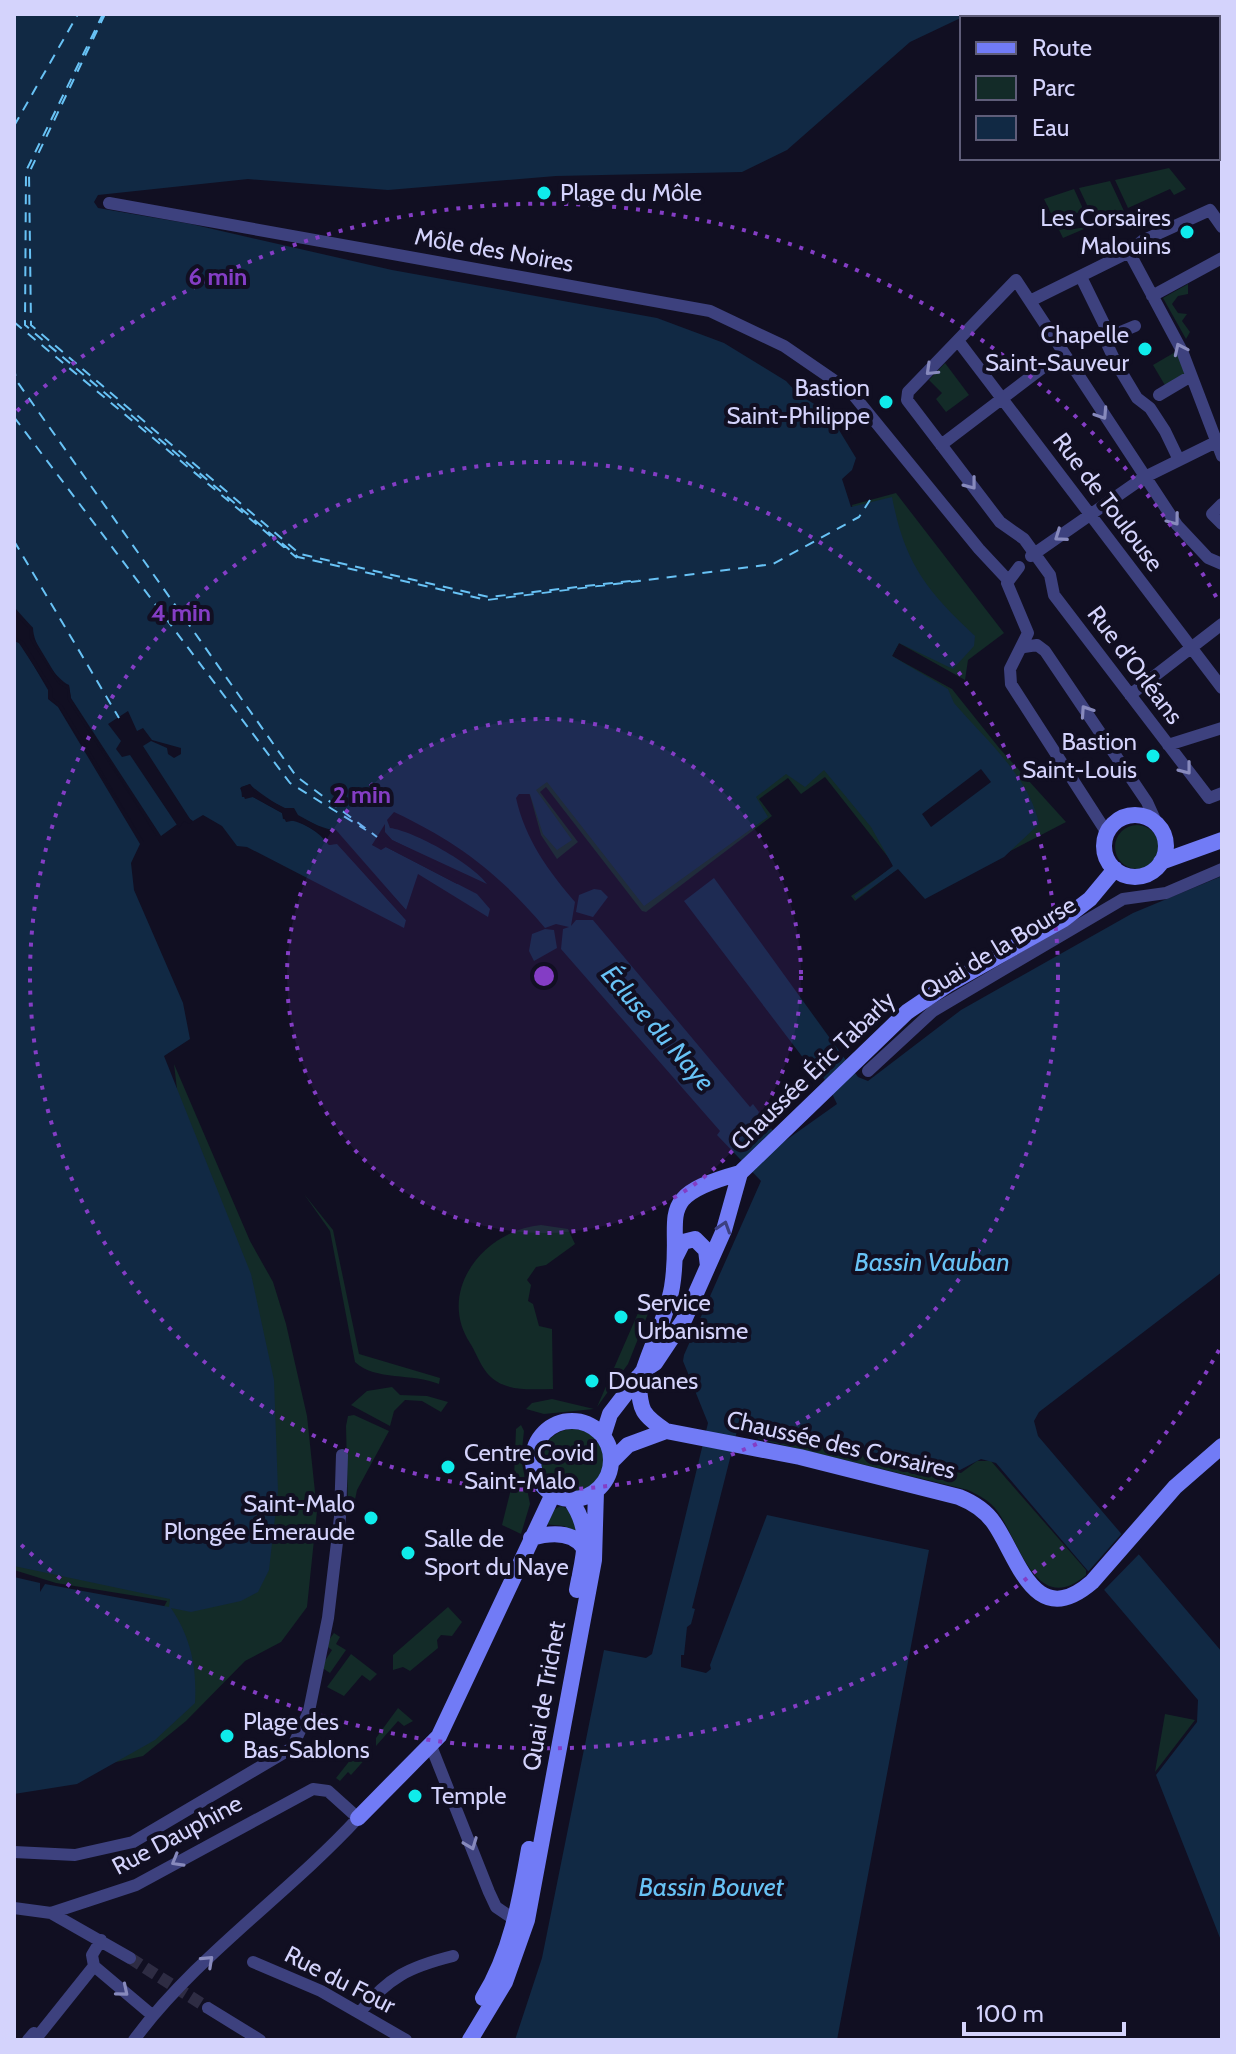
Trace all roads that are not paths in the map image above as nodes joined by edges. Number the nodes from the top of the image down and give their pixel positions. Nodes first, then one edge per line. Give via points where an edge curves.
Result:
1 (109, 203) dead end
2 (1222, 227) edge
3 (1129, 252) junction
4 (1222, 258) edge
5 (1081, 277) junction
6 (1152, 296) junction
7 (1030, 301) junction
8 (1135, 326) dead end
9 (1106, 338) junction
10 (959, 342) junction
11 (1062, 353) junction
12 (1191, 376) junction
13 (1152, 398) junction
14 (1001, 399) junction
15 (1220, 440) edge
16 (941, 445) junction
17 (1222, 456) edge
18 (1178, 458) junction
19 (1143, 478) junction
20 (1222, 504) edge
21 (1091, 514) junction
22 (1222, 524) edge
23 (1033, 556) junction
24 (1222, 564) edge
25 (1019, 567) dead end
26 (1007, 579) junction
27 (1222, 624) edge
28 (1024, 647) junction
29 (1191, 649) junction
30 (1222, 688) edge
31 (1130, 695) junction
32 (1222, 728) edge
33 (1168, 745) junction
34 (1216, 796) edge
35 (1157, 824) junction
36 (1107, 833) junction
37 (1222, 840) edge
38 (1165, 841) junction
39 (1184, 855) junction
40 (1161, 862) junction
41 (1115, 869) junction
42 (1222, 869) edge
43 (861, 1066) junction
44 (733, 1179) junction
45 (674, 1260) junction
46 (708, 1266) junction
47 (641, 1374) junction
48 (610, 1414) junction
49 (587, 1423) junction
50 (669, 1432) junction
51 (605, 1439) junction
52 (628, 1445) junction
53 (1222, 1446) edge
54 (342, 1455) dead end
55 (611, 1462) junction
56 (596, 1491) junction
57 (553, 1494) junction
58 (570, 1499) junction
59 (531, 1538) junction
60 (584, 1548) junction
61 (431, 1746) junction
62 (358, 1818) junction
63 (14, 1852) edge
64 (14, 1908) edge
65 (51, 1913) junction
66 (515, 1920) junction
67 (101, 1940) junction
68 (453, 1956) dead end
69 (130, 1958) tunnel mouth
70 (253, 1962) dead end
71 (94, 1966) junction
72 (208, 2008) tunnel mouth
73 (360, 2012) junction
74 (152, 2015) junction
75 (36, 2039) edge
76 (134, 2040) edge
77 (260, 2040) edge
78 (406, 2040) edge
79 (458, 2040) edge
80 (470, 2040) edge

1 - 26 street, Môle des Noires via 710,311 784,346 851,392
2 - 3 street via 1210,210
3 - 5 street
3 - 6 street
4 - 6 street
5 - 7 street
5 - 9 street
12 -> 6 street
7 - 10 street via 1016,280
7 - 11 street
8 - 9 street
9 - 13 street via 1125,379
10 - 14 street, Rue de Toulouse
10 -> 16 street via 908,392 907,400
11 - 14 street
11 -> 19 street
12 - 13 street
12 - 15 street
13 - 18 street
14 - 16 street
14 - 21 street, Rue de Toulouse
15 - 17 street
15 - 18 street
16 -> 23 street
18 - 19 street
19 - 21 street
19 -> 24 street via 1177,525 1208,558
20 - 22 street via 1212,514
21 -> 23 street
21 - 29 street, Rue de Toulouse
23 - 31 street, Rue d'Orléans via 1050,575 1054,595
25 - 26 street
26 - 28 street, Môle des Noires via 1026,623
27 - 29 street
35 -> 28 street via 1045,651 1037,645
28 - 36 street via 1010,669 1014,691
29 - 30 street, Rue de Toulouse
29 - 31 street
31 - 33 street, Rue d'Orléans
32 - 33 street
33 -> 34 street, Rue d'Orléans
35 - 36 main road via 1131,815
35 - 38 main road
36 - 41 main road via 1105,852
37 - 39 main road
38 - 39 main road
38 - 40 main road
39 - 40 main road
40 - 41 main road via 1140,876
41 - 43 main road, Chaussée Éric Tabarly via 1064,919 925,999
42 - 43 street, Quai de la Bourse via 1166,893 1123,899 959,995
43 - 44 main road, Chaussée Éric Tabarly
44 - 45 main road, Chaussée Éric Tabarly via 696,1187 677,1209
46 -> 44 main road, Chaussée Éric Tabarly via 724,1230
45 - 46 main road via 681,1244 695,1239 703,1244
45 - 47 main road, Chaussée Éric Tabarly via 668,1305
46 - 47 main road, Chaussée Éric Tabarly via 674,1337
47 - 48 main road, Chaussée Éric Tabarly
47 - 50 main road via 640,1407 651,1422
48 - 49 main road
48 - 51 main road, Chaussée Éric Tabarly
49 - 51 main road
49 - 57 main road via 564,1421 537,1443 537,1477
50 - 52 main road
50 - 53 main road, Chaussée des Corsaires via 959,1497 995,1524 1015,1566 1040,1592 1068,1596 1092,1582 1175,1487
51 - 52 main road
51 - 55 main road
52 - 55 main road
54 - 63 street via 328,1618 309,1711 292,1748 133,1842 75,1855
55 - 56 main road
56 - 58 main road
56 - 80 main road, Quai de Trichet via 594,1560 527,1920 505,1982
57 - 58 main road
57 - 59 main road
58 - 60 main road, Quai de Trichet via 583,1518
59 - 60 main road via 561,1534
59 - 61 main road
60 - 66 main road, Quai de Trichet
61 - 62 main road
61 -> 66 street via 496,1907
62 -> 65 street, Rue Dauphine via 321,1788 136,1885
74 -> 62 street
64 - 65 street
65 - 67 street
66 - 79 main road, Quai de Trichet via 492,1984
67 - 69 street
67 - 71 street via 92,1955
68 - 73 street via 387,1981
70 - 73 street, Rue du Four
71 -> 74 street
71 - 75 street
72 - 77 street
73 - 78 street, Rue du Four
74 - 76 street

